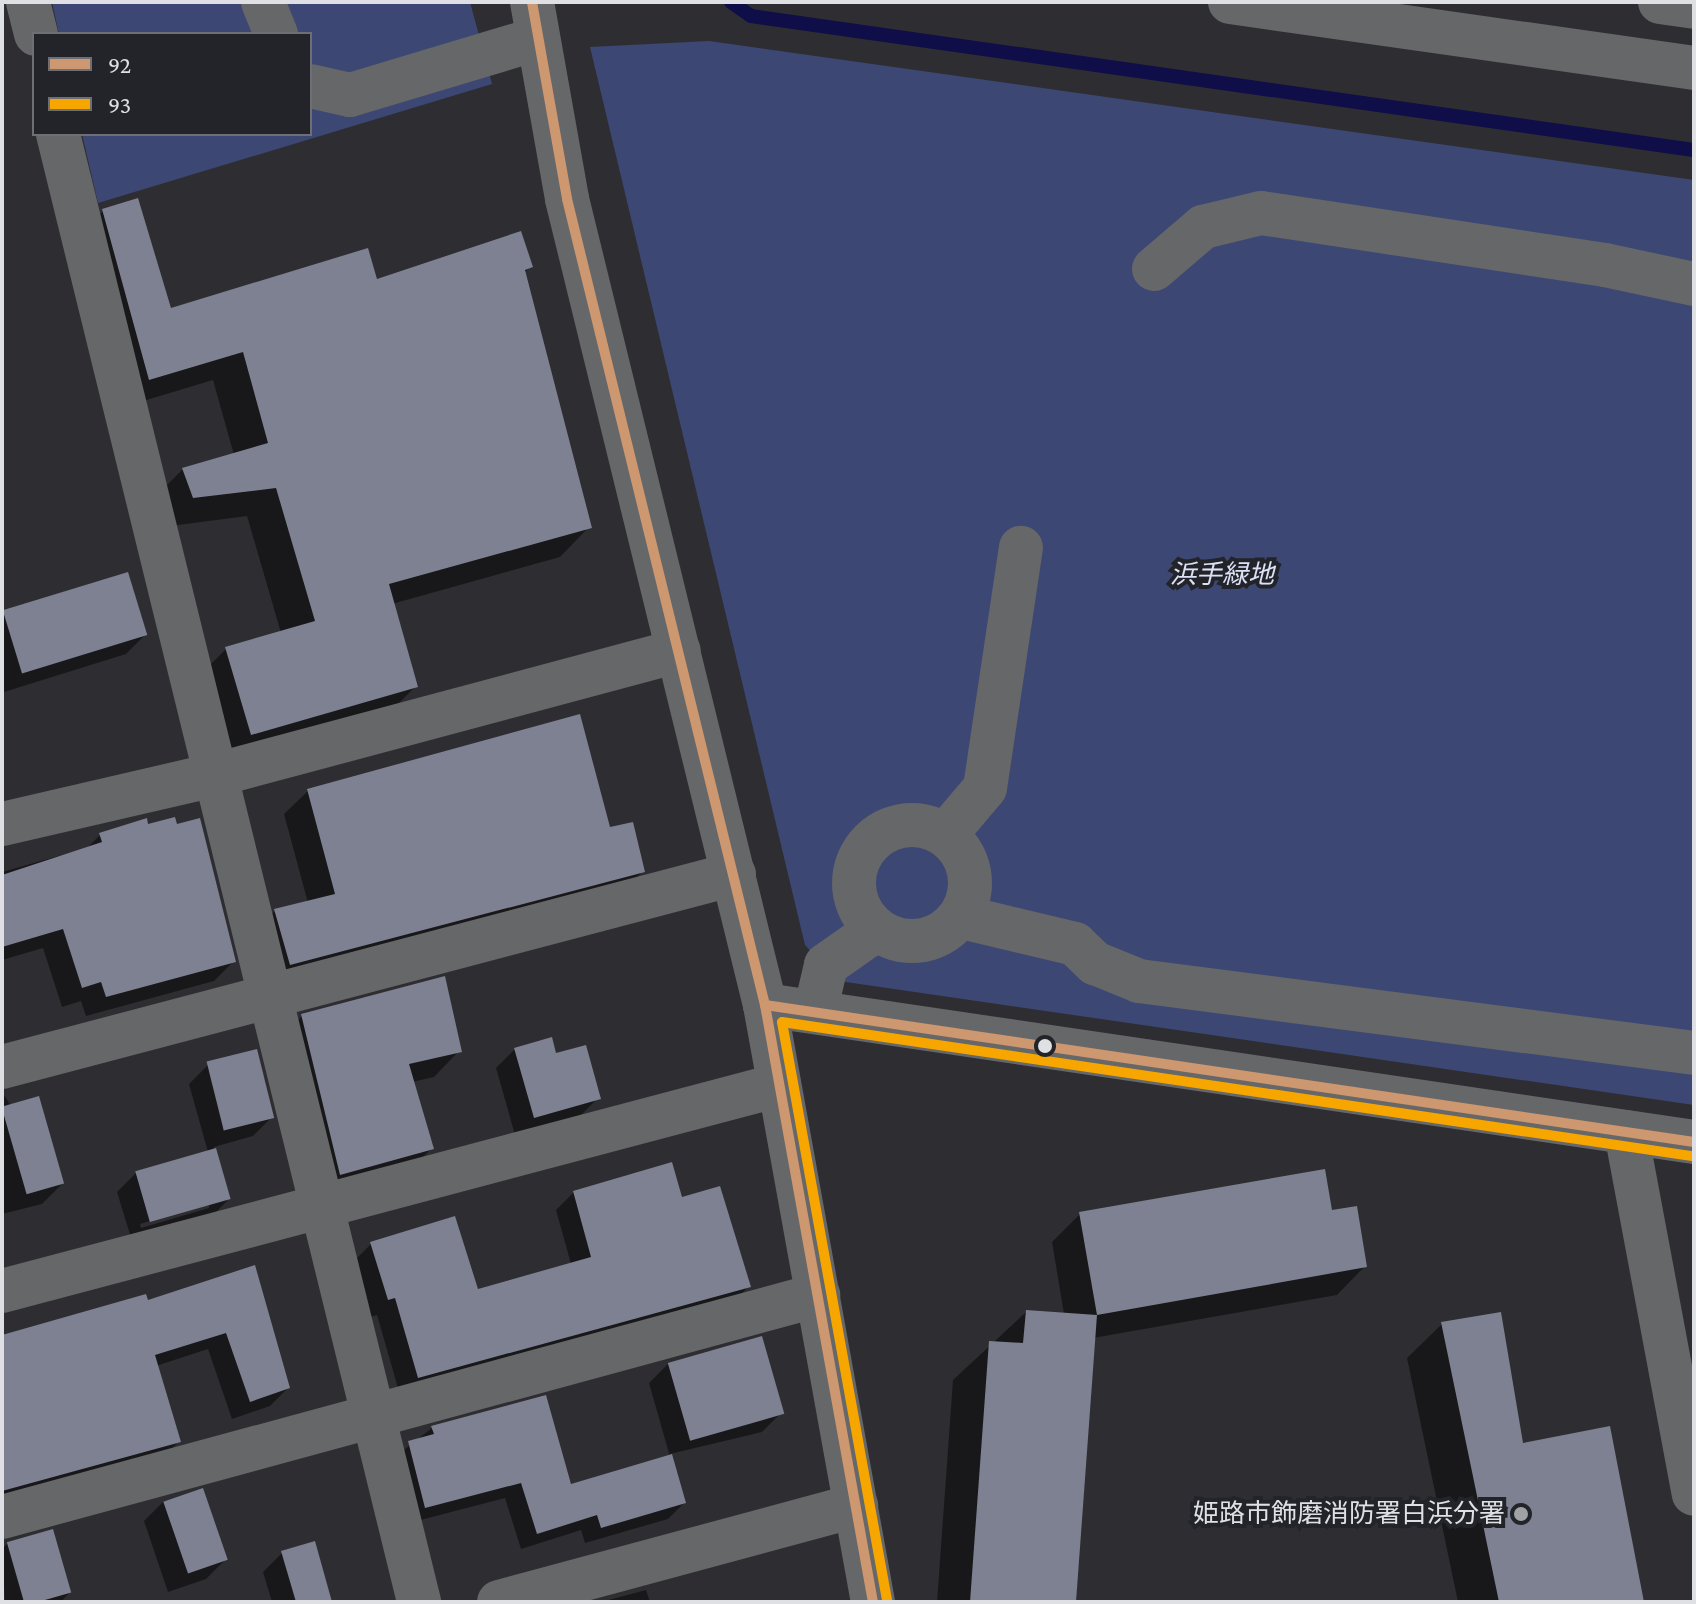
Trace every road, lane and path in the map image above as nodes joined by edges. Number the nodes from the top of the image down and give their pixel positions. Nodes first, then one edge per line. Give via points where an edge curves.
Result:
1 (28, 2) edge
2 (263, 2) edge
3 (1230, 2) edge
4 (1660, 2) edge
5 (1694, 7) edge
6 (535, 21) edge
7 (36, 32) edge
8 (275, 32) edge
9 (1694, 68) edge
10 (312, 86) edge
11 (58, 136) edge
12 (1154, 269) dead end
13 (1694, 284) edge
14 (1021, 548) dead end
15 (679, 651) junction
16 (215, 775) junction
17 (2, 824) edge
18 (946, 834) junction
19 (734, 874) junction
20 (962, 917) junction
21 (876, 930) junction
22 (272, 996) junction
23 (765, 1005) junction
24 (816, 1008) junction
25 (1694, 1053) edge
26 (2, 1067) edge
27 (779, 1085) junction
28 (1626, 1132) junction
29 (1694, 1142) edge
30 (323, 1206) junction
31 (2, 1291) edge
32 (818, 1295) junction
33 (374, 1416) junction
34 (1694, 1494) edge
35 (856, 1506) junction
36 (2, 1517) edge
37 (419, 1602) edge
38 (499, 1602) edge
39 (873, 1602) edge

1 - 7 street
2 - 8 street
3 - 9 street
4 - 5 street
6 - 10 street via 350,95
6 - 15 street via 567,199
11 - 16 street
12 - 13 street via 1203,227 1261,213 1605,265
14 - 18 street via 985,788
15 - 16 street
15 - 19 street
16 - 17 street
16 - 22 street
18 - 20 street via 971,872
18 - 21 street via 912,824 877,835 856,864 855,900
19 - 22 street
19 - 23 street
20 - 21 street via 937,938 906,942
20 - 25 street via 1075,944 1095,963 1139,981
21 - 24 street via 826,965
22 - 26 street
22 - 30 street
23 - 24 street
23 - 27 street
24 - 28 street
27 - 30 street
27 - 32 street
28 - 29 street
28 - 34 street
30 - 31 street
30 - 33 street
32 - 33 street
32 - 35 street
33 - 36 street
33 - 37 street
35 - 38 street
35 - 39 street

